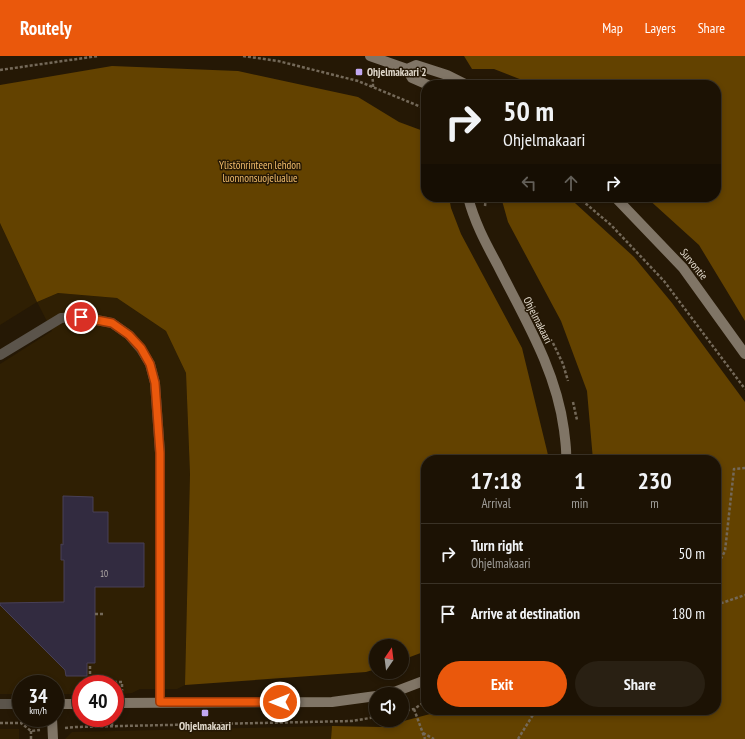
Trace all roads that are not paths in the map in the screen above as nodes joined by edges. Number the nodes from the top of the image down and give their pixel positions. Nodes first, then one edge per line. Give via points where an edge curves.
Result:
1 (370, 56) edge
2 (407, 69) junction
3 (457, 80) edge
4 (421, 82) edge
5 (469, 202) edge
6 (620, 202) edge
7 (745, 354) edge
8 (0, 355) edge
9 (566, 455) edge
10 (421, 682) edge
11 (409, 687) edge
12 (369, 697) edge
13 (160, 702) junction
14 (124, 703) edge
15 (0, 704) edge
16 (12, 704) edge

1 - 2 street
2 - 3 street via 416,65
2 - 4 street via 412,78
5 - 9 street, Ohjelmakaari via 481,233 555,384 562,415
6 - 7 street, Survontie via 683,268
8 - 13 street via 61,318 81,317 112,323 129,335 141,348 150,364 155,383 160,453
10 - 11 street
12 - 13 street via 332,702
13 - 14 street
15 - 16 street

